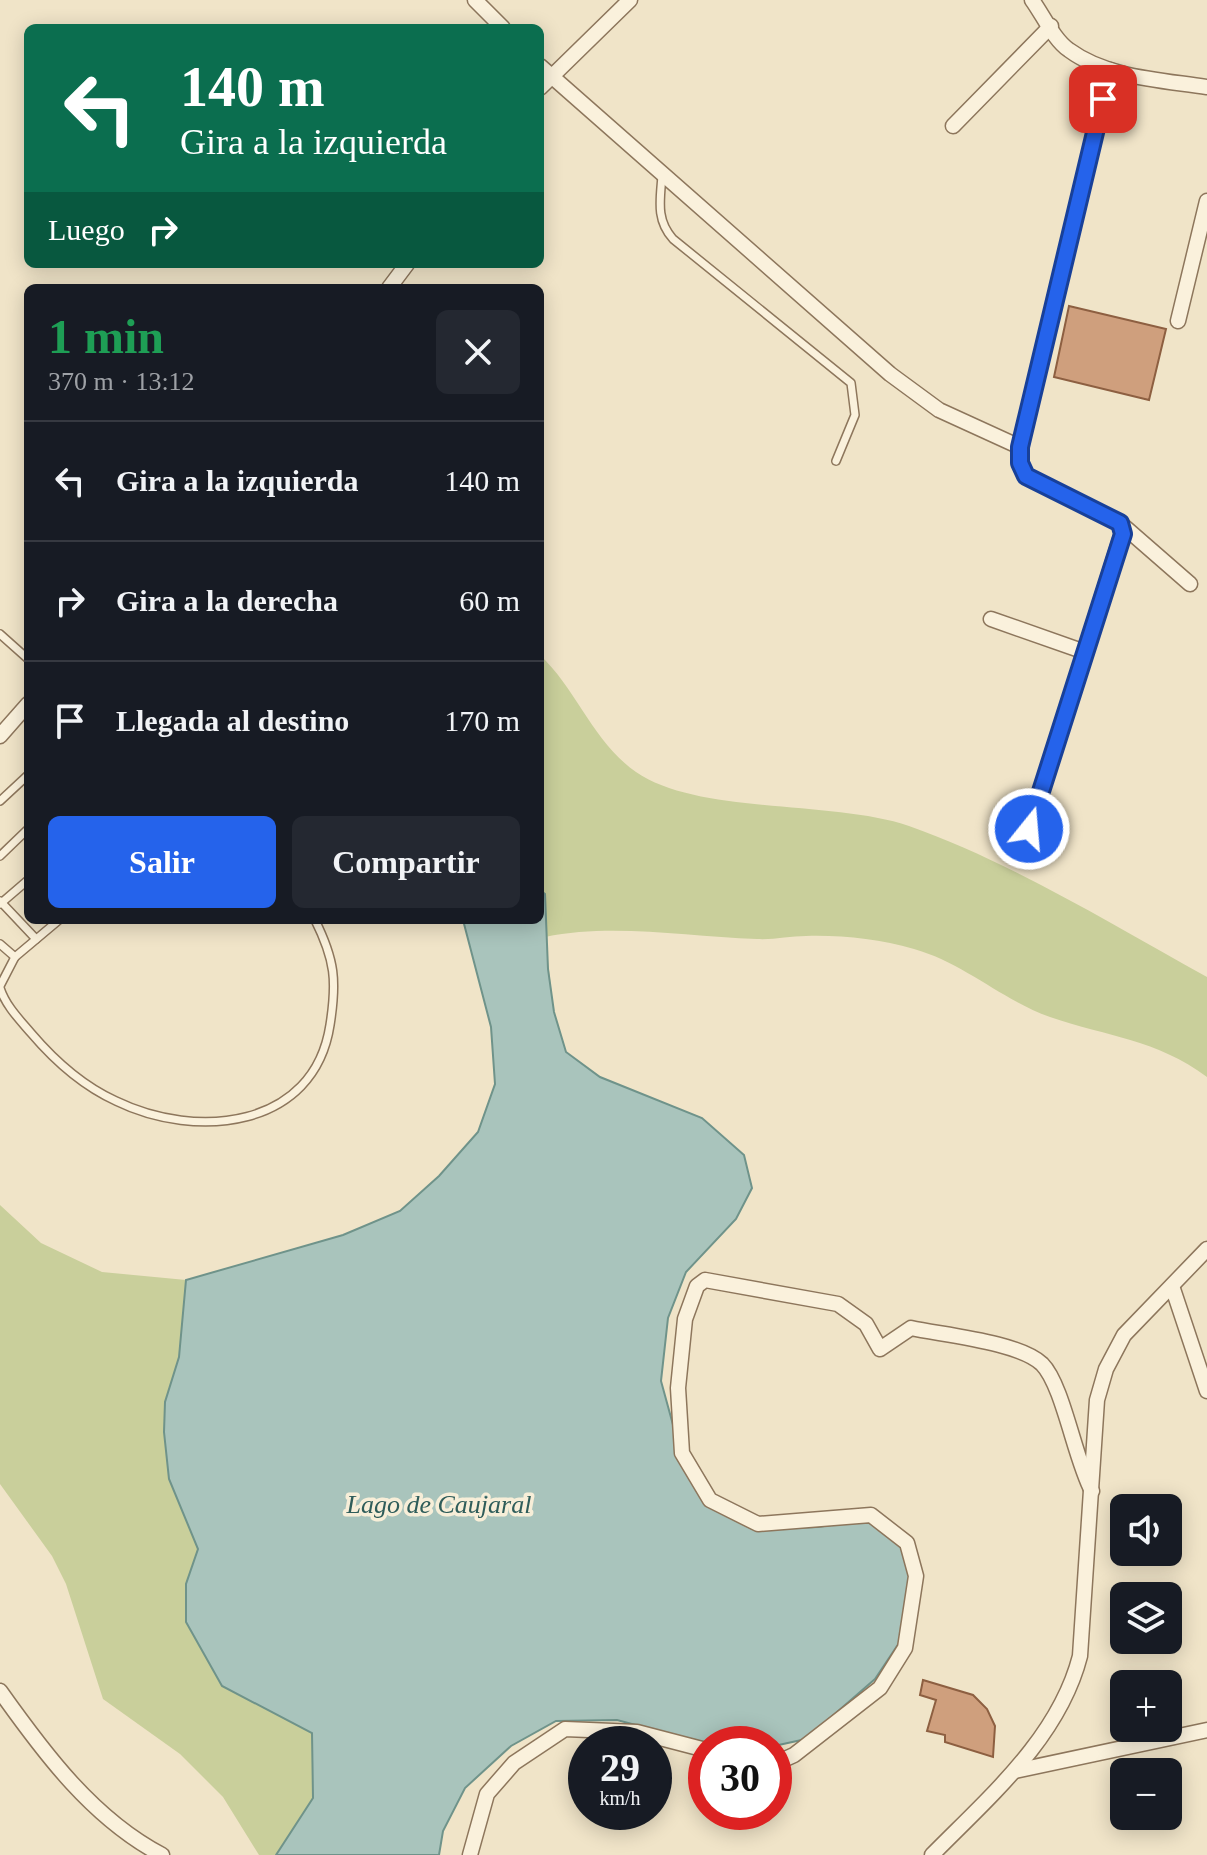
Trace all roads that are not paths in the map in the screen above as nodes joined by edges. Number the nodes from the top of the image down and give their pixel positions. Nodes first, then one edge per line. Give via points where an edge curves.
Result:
1 (475, 0) edge
2 (630, 0) edge
3 (1032, 0) edge
4 (499, 24) edge
5 (1051, 26) junction
6 (1110, 70) junction
7 (544, 75) edge
8 (544, 77) edge
9 (1207, 87) edge
10 (953, 126) dead end
11 (662, 174) junction
12 (1207, 201) edge
13 (1178, 321) dead end
14 (1020, 447) junction
15 (836, 461) dead end
16 (1124, 527) junction
17 (1190, 584) dead end
18 (991, 619) dead end
19 (0, 634) edge
20 (1085, 652) junction
21 (24, 655) edge
22 (24, 709) edge
23 (0, 736) edge
24 (24, 779) edge
25 (0, 801) edge
26 (1029, 829) dead end
27 (24, 833) edge
28 (0, 856) edge
29 (24, 883) edge
30 (1, 902) edge
31 (54, 924) edge
32 (317, 924) edge
33 (36, 939) junction
34 (0, 944) edge
35 (15, 957) junction
36 (0, 987) edge
37 (1207, 1249) edge
38 (1173, 1289) junction
39 (1207, 1391) edge
40 (1092, 1491) junction
41 (0, 1691) edge
42 (1207, 1730) edge
43 (688, 1745) edge
44 (792, 1756) edge
45 (1015, 1771) junction
46 (140, 1850) edge
47 (162, 1855) edge
48 (470, 1855) edge
49 (932, 1855) edge

1 - 4 street
2 - 7 street
3 - 5 street
5 - 6 street via 1066,49
5 - 10 street
6 - 9 street
6 - 14 street
8 - 11 street
11 - 14 street via 890,374 939,410
11 - 15 lane via 659,213 673,239 851,383 855,415
12 - 13 street
14 - 16 street via 1026,476
16 - 17 street
16 - 20 street
18 - 20 street
19 - 21 lane
20 - 26 street
22 - 23 street
24 - 25 lane
27 - 28 lane
29 - 30 lane
30 - 33 lane
31 - 33 lane
32 - 36 lane via 336,974 321,1063 306,1085 254,1116 186,1122 118,1103 48,1053 9,1007
33 - 35 lane
34 - 35 lane
35 - 36 lane
37 - 38 street
38 - 39 street
38 - 40 street via 1124,1335 1106,1369 1097,1400
40 - 44 street via 1053,1385 1043,1365 1023,1352 911,1328 880,1349 866,1324 838,1304 705,1280 697,1286 685,1319 679,1374 681,1440 682,1453 710,1500 758,1524 871,1515 898,1534 913,1554 916,1576 905,1648 880,1688
40 - 45 street via 1080,1656 1072,1689
41 - 46 street via 77,1789
42 - 45 street
43 - 48 street via 637,1732 565,1729 514,1763 487,1794
45 - 49 street
46 - 47 street

